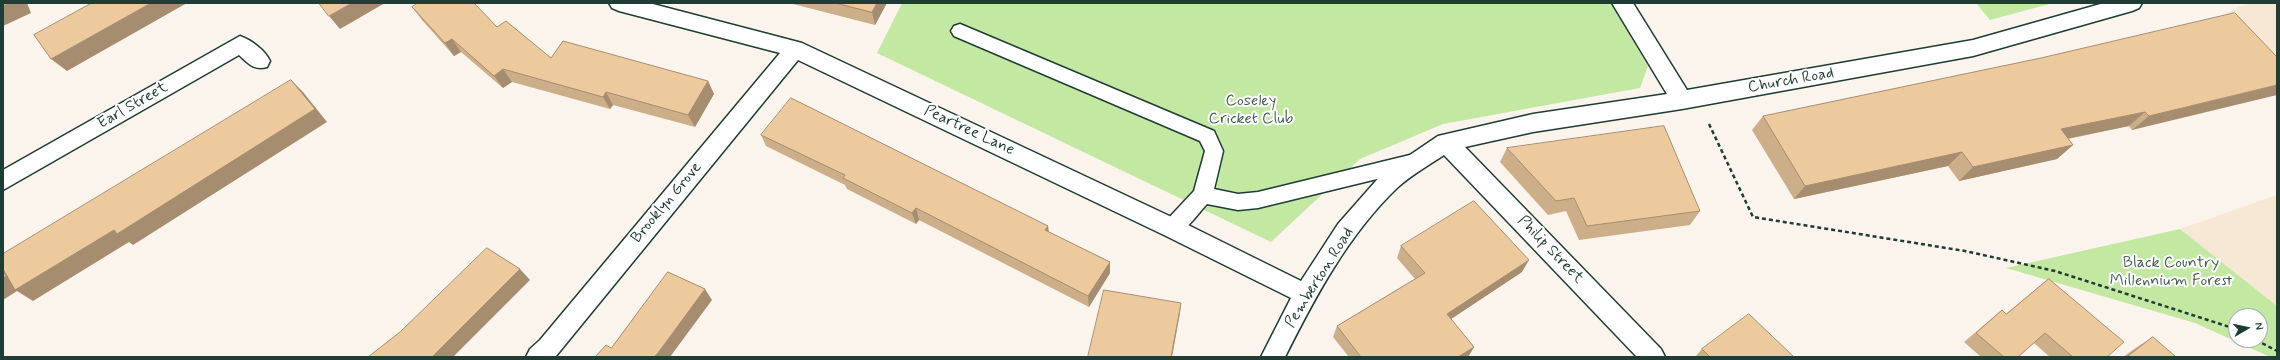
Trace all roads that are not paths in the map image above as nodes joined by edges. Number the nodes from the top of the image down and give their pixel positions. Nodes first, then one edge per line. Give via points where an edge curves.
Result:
1 (619, 3) edge
2 (1622, 3) edge
3 (2132, 3) edge
4 (960, 30) dead end
5 (795, 49) junction
6 (260, 61) dead end
7 (1682, 100) junction
8 (1446, 142) junction
9 (1420, 160) junction
10 (3, 181) edge
11 (1203, 195) junction
12 (1172, 228) junction
13 (1305, 294) junction
14 (538, 357) edge
15 (1273, 357) edge
16 (1653, 357) edge

1 - 5 street, Peartree Lane
2 - 7 street
3 - 7 street, Church Road via 1973,48
4 - 11 lane via 1207,136 1214,151
5 - 12 street, Peartree Lane
5 - 14 street, Brooklyn Grove
6 - 10 street, Earl Street via 240,44
7 - 8 street, Church Road via 1532,123
8 - 9 street, Pemberton Road
8 - 16 street, Philip Street
9 - 11 lane via 1258,200 1238,202
9 - 13 street, Pemberton Road via 1390,181 1346,231
11 - 12 lane
12 - 13 street, Peartree Lane
13 - 15 street, Pemberton Road

